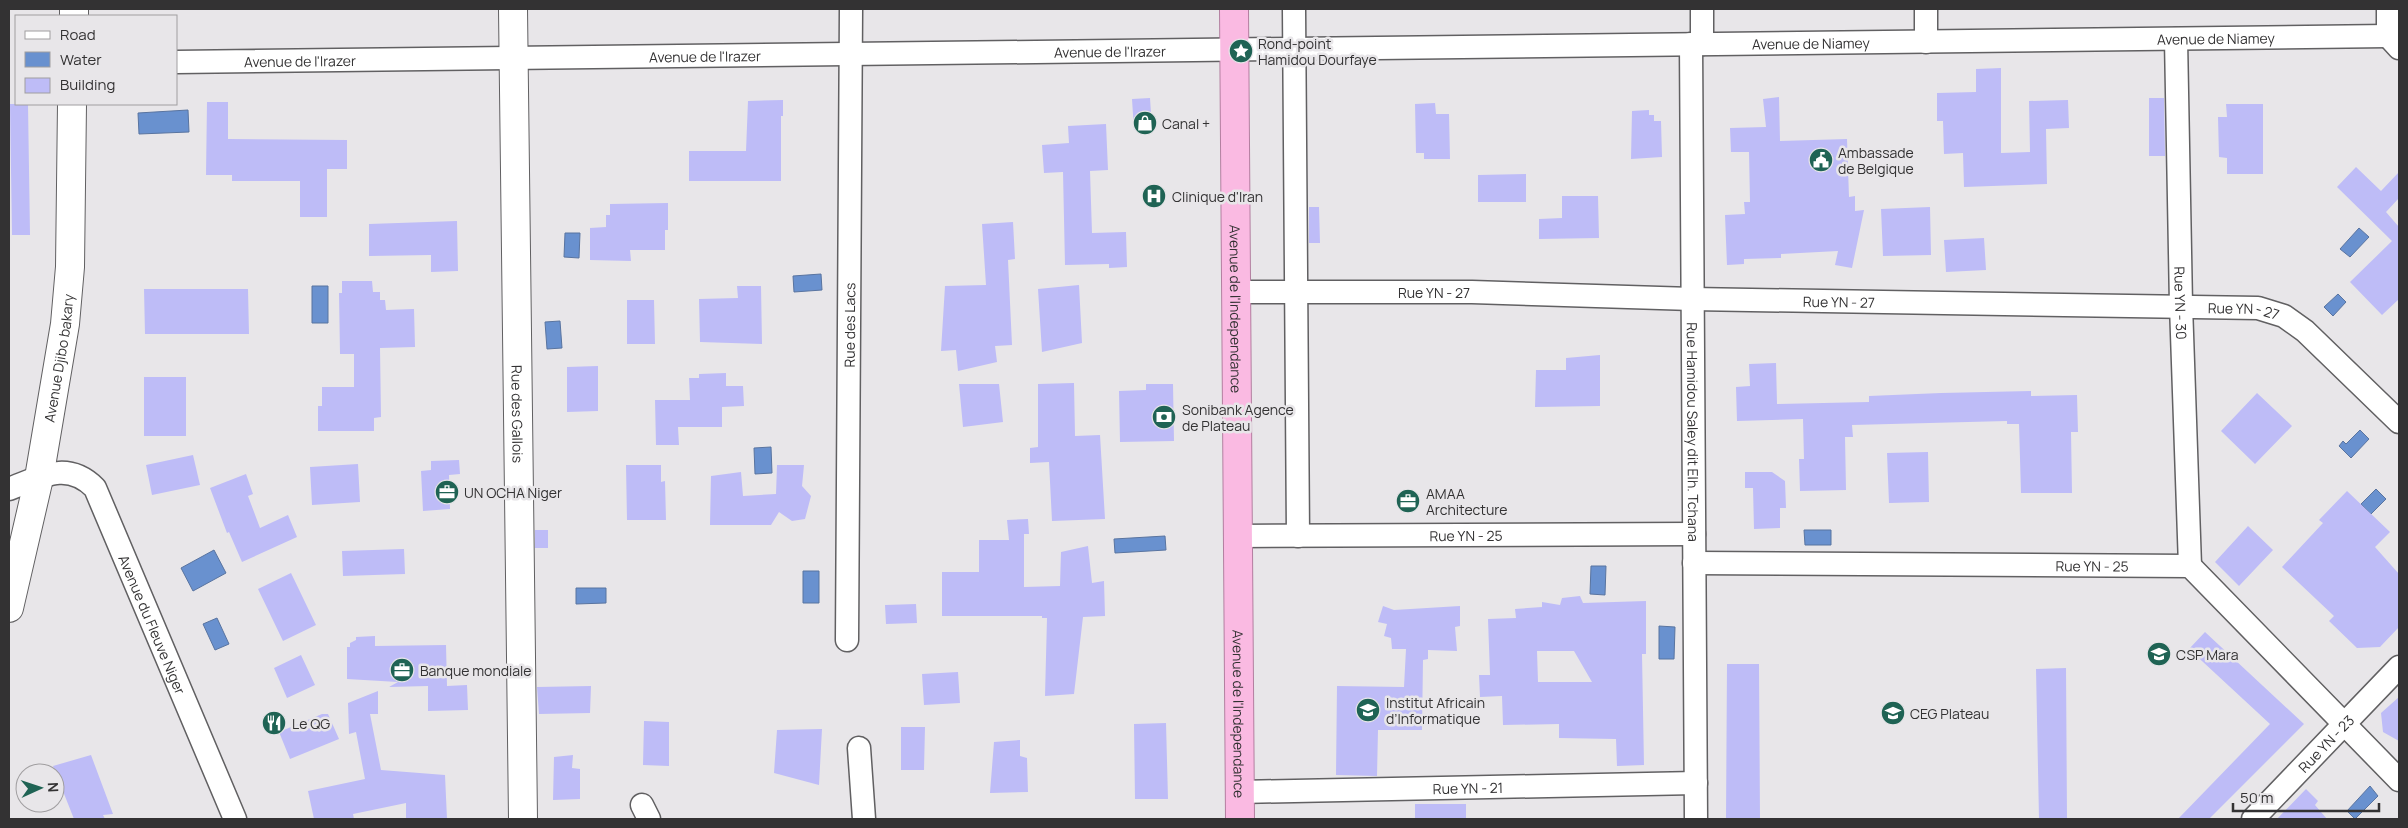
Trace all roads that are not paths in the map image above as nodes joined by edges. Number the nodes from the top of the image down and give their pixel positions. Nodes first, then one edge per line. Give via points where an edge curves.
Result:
1 (513, 9) edge
2 (851, 9) edge
3 (1234, 9) edge
4 (1294, 9) edge
5 (1702, 9) edge
6 (1926, 9) edge
7 (2388, 9) edge
8 (2176, 39) junction
9 (1926, 42) junction
10 (2394, 42) edge
11 (1697, 44) junction
12 (1233, 49) junction
13 (1295, 49) junction
14 (850, 53) junction
15 (514, 58) junction
16 (178, 62) edge
17 (72, 105) edge
18 (1235, 292) junction
19 (1296, 292) junction
20 (1692, 299) junction
21 (2181, 305) junction
22 (2399, 422) edge
23 (39, 478) junction
24 (9, 489) edge
25 (1694, 534) junction
26 (1238, 536) junction
27 (1298, 536) junction
28 (1694, 563) junction
29 (2190, 566) junction
30 (9, 608) edge
31 (847, 640) dead end
32 (2399, 667) edge
33 (2344, 725) junction
34 (859, 748) dead end
35 (2399, 780) edge
36 (1696, 782) junction
37 (1240, 792) junction
38 (235, 819) edge
39 (523, 819) edge
40 (864, 819) edge
41 (1240, 819) edge
42 (1696, 819) edge
43 (2253, 819) edge

1 - 15 street, Rue des Gallois
2 - 14 street, Rue des Lacs
3 - 12 highway, Avenue de l'Independance
4 - 13 street
5 - 11 street, Rue Hamidou Saley dit Elh. Tchana
6 - 9 street
7 - 10 street
8 - 9 street, Avenue de Niamey
8 - 10 street, Avenue de Niamey
8 - 21 street, Rue YN - 30
9 - 11 street, Avenue de Niamey
11 - 13 street, Avenue de Niamey
11 - 20 street, Rue Hamidou Saley dit Elh. Tchana
12 - 13 street, Avenue de Niamey
12 - 14 street, Avenue de l'Irazer
12 - 18 highway, Avenue de l'Independance
13 - 19 street
14 - 15 street, Avenue de l'Irazer
14 - 31 street, Rue des Lacs
15 - 16 street, Avenue de l'Irazer
15 - 39 street, Rue des Gallois
17 - 23 street, Avenue Djibo bakary via 70,267 65,324
18 - 19 street, Rue YN - 27
18 - 26 highway, Avenue de l'Independance
19 - 20 street, Rue YN - 27 via 1472,292
19 - 27 street
20 - 21 street, Rue YN - 27
20 - 25 street, Rue Hamidou Saley dit Elh. Tchana
21 - 22 street, Rue YN - 27 via 2258,308 2284,316 2305,331
21 - 29 street, Rue YN - 30
23 - 24 street, Avenue du Fleuve Niger
23 - 30 street, Avenue Djibo bakary
23 - 38 street, Avenue du Fleuve Niger via 60,471 73,473 84,477 95,488
25 - 27 street, Rue YN - 25
25 - 28 street, Rue Hamidou Saley dit Elh. Tchana
26 - 27 street, Rue YN - 25
26 - 37 highway, Avenue de l'Independance
28 - 29 street, Rue YN - 25
28 - 36 street, Rue Hamidou Saley dit Elh. Tchana
29 - 33 street
32 - 33 street, Rue YN - 23
33 - 35 street
33 - 43 street, Rue YN - 23
34 - 40 street
36 - 37 street, Rue YN - 21
36 - 42 street, Rue Hamidou Saley dit Elh. Tchana
37 - 41 highway, Avenue de l'Independance

